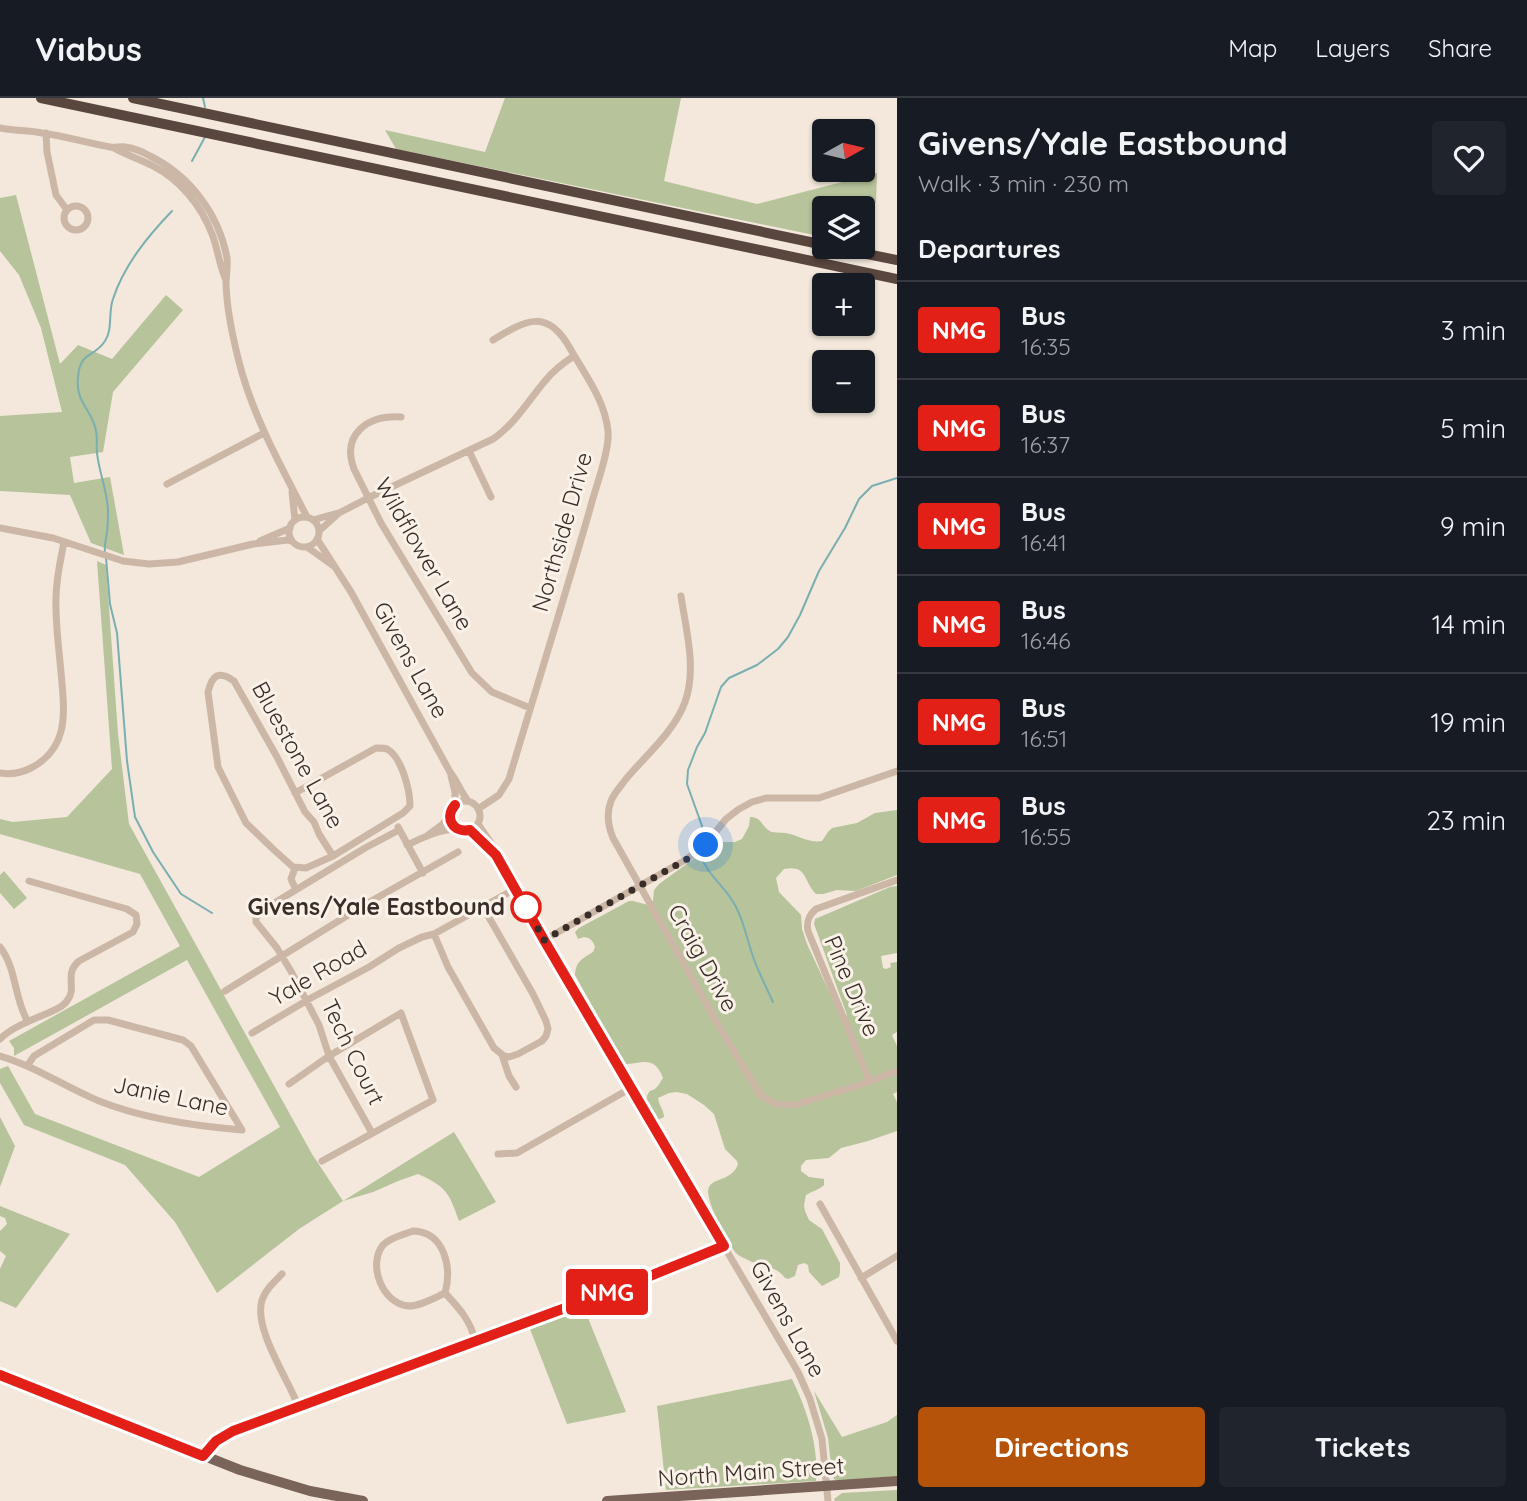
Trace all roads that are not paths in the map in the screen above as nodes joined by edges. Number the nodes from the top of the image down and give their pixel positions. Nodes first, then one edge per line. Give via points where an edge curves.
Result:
1 (41, 98) edge
2 (133, 98) edge
3 (0, 128) edge
4 (46, 133) junction
5 (66, 210) dead end
6 (812, 242) edge
7 (875, 256) edge
8 (897, 260) edge
9 (897, 279) edge
10 (493, 340) dead end
11 (574, 356) junction
12 (401, 417) dead end
13 (264, 433) junction
14 (469, 451) junction
15 (167, 484) dead end
16 (291, 488) junction
17 (491, 497) dead end
18 (368, 498) junction
19 (339, 513) junction
20 (310, 519) junction
21 (295, 520) junction
22 (0, 528) edge
23 (290, 528) junction
24 (318, 535) junction
25 (292, 541) junction
26 (64, 542) junction
27 (253, 544) junction
28 (307, 547) junction
29 (336, 567) junction
30 (681, 596) dead end
31 (530, 708) junction
32 (897, 771) edge
33 (450, 772) junction
34 (0, 773) edge
35 (295, 793) junction
36 (468, 802) junction
37 (455, 805) junction
38 (478, 809) junction
39 (450, 814) junction
40 (394, 819) junction
41 (478, 824) junction
42 (457, 829) junction
43 (399, 830) junction
44 (470, 830) junction
45 (427, 835) junction
46 (407, 845) junction
47 (458, 852) dead end
48 (496, 855) junction
49 (333, 856) junction
50 (295, 868) junction
51 (423, 873) junction
52 (897, 880) edge
53 (29, 881) dead end
54 (640, 886) junction
55 (516, 889) junction
56 (296, 890) junction
57 (483, 907) junction
58 (434, 934) junction
59 (544, 940) junction
60 (0, 947) edge
61 (282, 957) junction
62 (225, 991) dead end
63 (306, 1001) junction
64 (28, 1022) junction
65 (251, 1033) dead end
66 (0, 1039) edge
67 (502, 1055) junction
68 (0, 1056) edge
69 (329, 1056) junction
70 (27, 1066) junction
71 (897, 1072) edge
72 (870, 1080) junction
73 (289, 1084) dead end
74 (516, 1087) dead end
75 (631, 1087) junction
76 (372, 1133) junction
77 (498, 1154) dead end
78 (322, 1161) dead end
79 (820, 1204) dead end
80 (724, 1246) junction
81 (897, 1256) edge
82 (282, 1274) dead end
83 (861, 1278) junction
84 (445, 1293) junction
85 (475, 1341) junction
86 (897, 1341) edge
87 (0, 1375) edge
88 (299, 1408) junction
89 (203, 1456) junction
90 (897, 1481) edge
91 (826, 1487) junction
92 (320, 1497) edge
93 (728, 1497) edge
94 (621, 1500) edge
95 (362, 1501) edge
96 (607, 1501) edge
97 (828, 1501) edge

1 - 9 highway
2 - 6 highway
3 - 4 street
4 - 5 street via 56,195
4 - 13 street via 125,147 158,160 198,194 222,238 236,349
7 - 8 highway
10 - 11 street, Northside Drive via 527,322 542,322 555,328
11 - 14 street via 552,373 503,432
11 - 31 street, Northside Drive via 597,395 609,435
12 - 18 street, Wildflower Lane via 372,421 353,439 351,460
13 - 15 street
13 - 16 street
14 - 17 street
14 - 18 street
16 - 20 street
16 - 21 street
18 - 19 street
18 - 31 street, Wildflower Lane via 472,673 492,692
19 - 20 street
19 - 24 street
20 - 21 street
20 - 24 street
21 - 23 street
22 - 26 street
23 - 25 street
23 - 27 street
24 - 28 street
24 - 29 street, Givens Lane
25 - 27 street
25 - 28 street
26 - 27 street via 139,563 190,560
26 - 34 street via 56,603 62,730 54,748 37,765 16,774
28 - 29 street, Givens Lane
29 - 33 street, Givens Lane
30 - 54 street, Craig Drive via 691,671 686,699 672,726 615,793 608,810 612,838
31 - 38 street, Northside Drive via 509,779 499,795
32 - 54 street via 820,798 752,802 726,819 687,859
33 - 36 street, Givens Lane
33 - 37 street, Givens Lane
35 - 40 street via 376,747 386,748 400,764 410,797 410,806
35 - 49 street, Bluestone Lane
35 - 50 street, Bluestone Lane via 234,681 220,674 214,677 208,692 218,767 246,823
36 - 37 street
36 - 38 street
37 - 39 street
38 - 41 street
39 - 42 street
39 - 45 street
40 - 43 street
40 - 49 street
41 - 44 street
41 - 48 street, Givens Lane
42 - 44 street
42 - 45 street
43 - 46 street
43 - 56 street
44 - 48 street, Givens Lane
45 - 46 street
46 - 51 street
47 - 51 street
48 - 55 street, Givens Lane
49 - 50 street
50 - 56 street via 291,879
51 - 61 street
52 - 72 street, Pine Drive via 816,909 807,923
53 - 64 street via 130,910 137,924 133,932 77,962 66,1003
54 - 59 street
54 - 72 street, Craig Drive via 761,1096 776,1104 794,1105
55 - 57 street, Yale Road
55 - 59 street, Givens Lane
56 - 61 street, Tech Court via 256,918
57 - 58 street, Yale Road
57 - 67 street via 547,1024 546,1037 536,1045 513,1056
58 - 63 street, Yale Road via 412,941
58 - 67 street via 458,986
59 - 75 street, Givens Lane
60 - 64 street
61 - 62 street
61 - 63 street, Tech Court
63 - 65 street, Yale Road
63 - 69 street, Tech Court
64 - 66 street
67 - 74 street
68 - 70 street, Janie Lane
69 - 73 street
69 - 76 street, Tech Court
69 - 76 street via 401,1013 433,1100
70 - 70 street, Janie Lane via 128,1111 242,1130 184,1040 94,1020 34,1056
71 - 72 street, Craig Drive
75 - 77 street via 517,1153
75 - 80 street, Givens Lane
76 - 78 street
79 - 83 street
80 - 85 street
80 - 91 street, Givens Lane via 810,1399 822,1439
81 - 83 street
82 - 88 street via 265,1293 261,1315 276,1361
83 - 86 street
84 - 84 street via 447,1262 434,1238 413,1231 385,1243 377,1272 389,1297 409,1306
84 - 85 street via 464,1315
85 - 88 street
87 - 89 main road
88 - 89 street via 223,1436
89 - 92 main road
90 - 91 main road, North Main Street
91 - 93 main road, North Main Street
91 - 97 street, Givens Lane
92 - 95 main road
93 - 94 main road, North Main Street
94 - 96 main road, North Main Street

